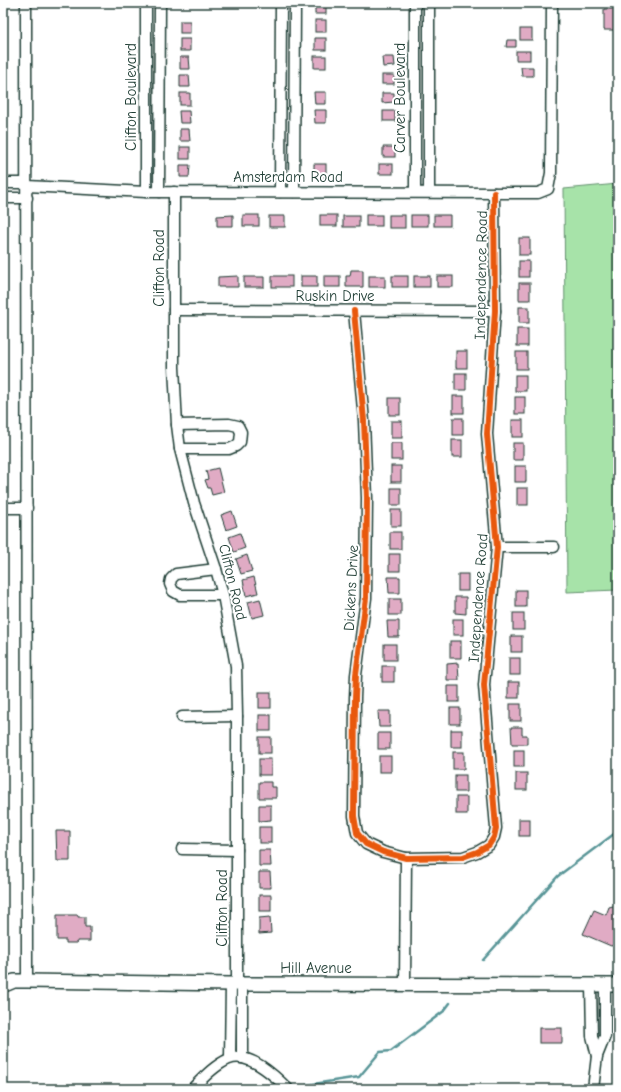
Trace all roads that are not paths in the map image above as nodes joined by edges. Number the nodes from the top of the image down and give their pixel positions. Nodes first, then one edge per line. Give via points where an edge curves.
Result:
1 (26, 3) edge
2 (146, 3) edge
3 (160, 3) edge
4 (281, 3) edge
5 (295, 3) edge
6 (415, 3) edge
7 (429, 3) edge
8 (552, 3) edge
9 (3, 183) edge
10 (26, 184) junction
11 (146, 192) junction
12 (159, 192) junction
13 (174, 192) junction
14 (280, 192) junction
15 (294, 192) junction
16 (415, 192) junction
17 (429, 192) junction
18 (494, 193) junction
19 (3, 198) edge
20 (27, 198) junction
21 (174, 310) junction
22 (354, 311) junction
23 (495, 311) junction
24 (177, 425) junction
25 (180, 449) junction
26 (3, 508) edge
27 (27, 508) junction
28 (497, 547) junction
29 (554, 547) dead end
30 (216, 569) junction
31 (223, 595) junction
32 (237, 716) junction
33 (182, 717) dead end
34 (182, 849) dead end
35 (237, 850) junction
36 (406, 858) junction
37 (7, 980) edge
38 (28, 981) junction
39 (237, 984) junction
40 (405, 984) junction
41 (591, 985) junction
42 (612, 985) edge
43 (597, 1056) junction
44 (230, 1058) junction
45 (242, 1058) junction
46 (192, 1089) edge
47 (288, 1089) edge
48 (593, 1089) edge

1 - 10 street
2 - 11 street, Clifton Boulevard
3 - 12 street, Clifton Boulevard
4 - 14 street
5 - 15 street
6 - 16 street, Carver Boulevard
7 - 17 street, Carver Boulevard
8 - 18 street, Amsterdam Road via 551,173 548,189 538,193
9 - 10 street, Amsterdam Road
10 - 11 street, Amsterdam Road
10 - 20 street
11 - 12 street, Amsterdam Road
12 - 13 street, Amsterdam Road
13 - 14 street, Amsterdam Road
13 - 21 street, Clifton Road
14 - 15 street, Amsterdam Road
15 - 16 street, Amsterdam Road
16 - 17 street, Amsterdam Road
17 - 18 street, Amsterdam Road
18 - 23 street, Independence Road
19 - 20 street
20 - 27 street
21 - 22 street, Ruskin Drive
21 - 24 street, Clifton Road via 174,394
22 - 23 street, Ruskin Drive
22 - 36 street, Dickens Drive via 364,421 367,521 366,598 356,675 354,816 357,833 366,844
23 - 28 street, Independence Road via 488,434
24 - 25 street, Clifton Road
24 - 25 street via 229,424 238,426 241,432 240,442 229,449
25 - 30 street, Clifton Road via 194,503
26 - 27 street
27 - 38 street
28 - 29 street
28 - 36 street, Independence Road via 484,685 496,828 494,837 489,845 463,857
30 - 31 street, Clifton Road
30 - 31 street via 176,574 170,584 173,591 180,595
31 - 32 street, Clifton Road via 236,666
32 - 33 street
32 - 35 street, Clifton Road
34 - 35 street
35 - 39 street, Clifton Road
36 - 40 street
37 - 38 main road, Hill Avenue
38 - 39 main road, Hill Avenue
39 - 40 main road, Hill Avenue
39 - 44 street
39 - 45 street
40 - 41 main road, Hill Avenue
41 - 42 main road, Hill Avenue
41 - 43 street via 592,1036
42 - 43 street via 606,1036
43 - 48 street
44 - 45 street
44 - 46 street
45 - 47 street via 257,1063

